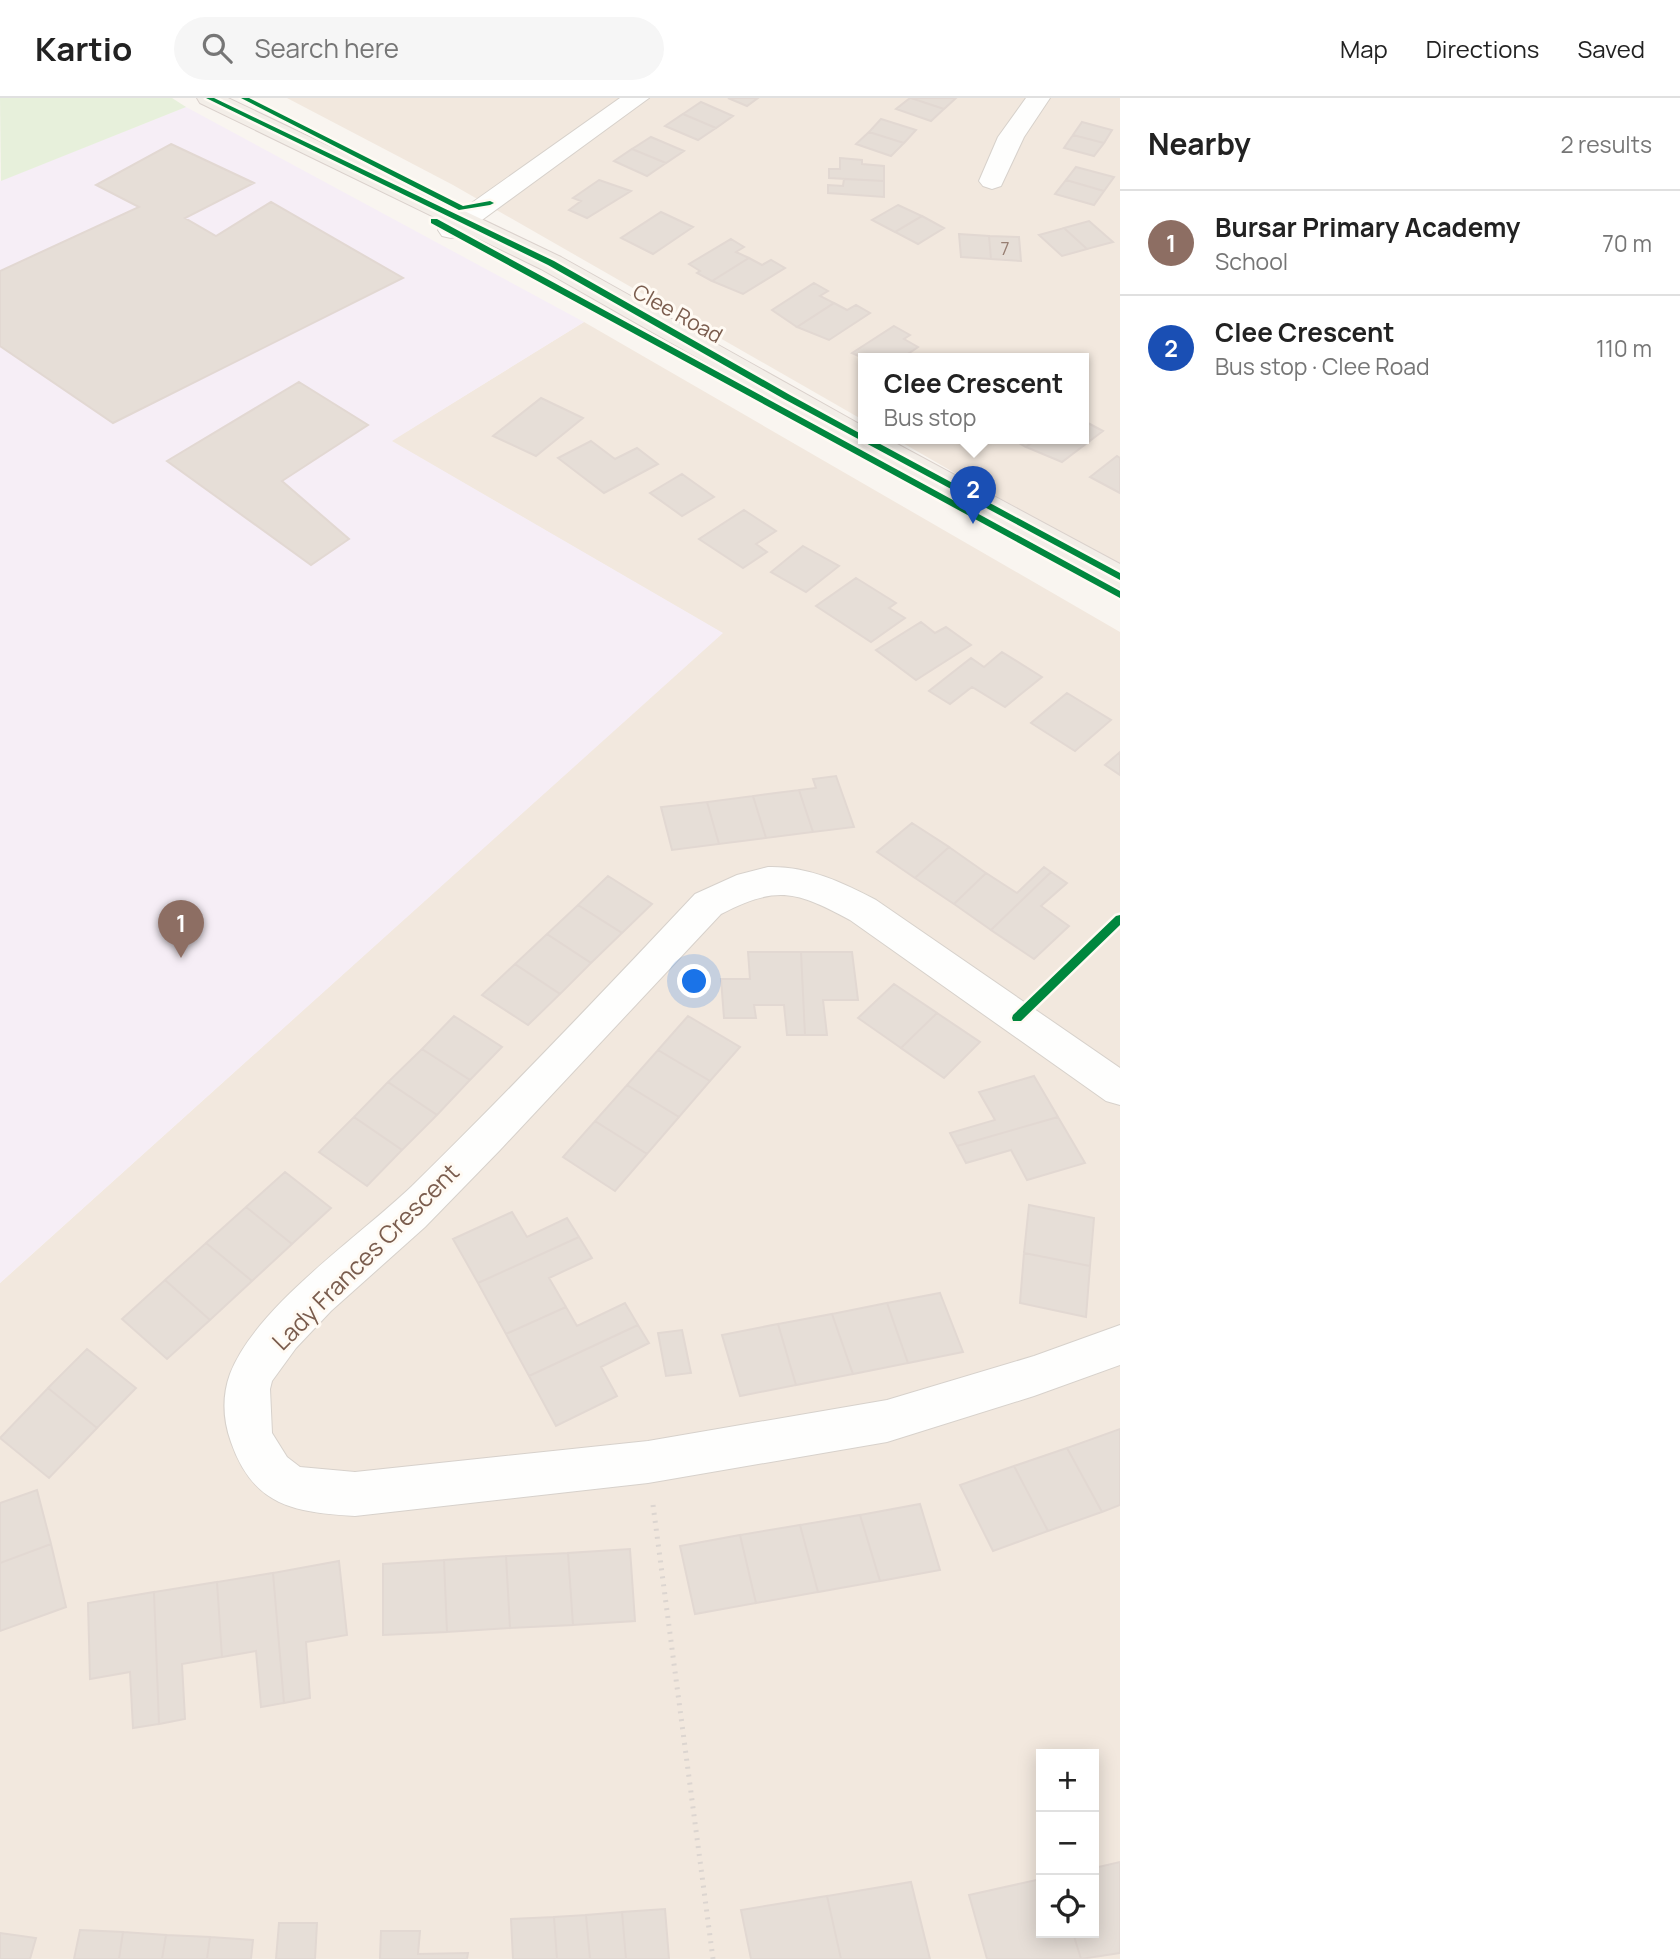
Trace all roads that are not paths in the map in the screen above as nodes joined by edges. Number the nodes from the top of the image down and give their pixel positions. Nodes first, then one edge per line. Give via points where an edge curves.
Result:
1 (209, 98) edge
2 (637, 98) edge
3 (1038, 98) edge
4 (992, 181) dead end
5 (457, 226) junction
6 (858, 436) edge
7 (874, 444) edge
8 (1120, 578) edge
9 (1120, 1089) edge
10 (1120, 1345) edge

1 - 5 main road, Clee Road
2 - 5 street
3 - 4 street via 1011,137
5 - 6 main road, Clee Road via 551,263
7 - 8 main road, Clee Road
9 - 10 street, Lady Frances Crescent via 872,916 825,889 776,880 736,888 708,904 410,1214 307,1307 252,1374 246,1403 260,1458 282,1481 310,1491 367,1493 648,1462 887,1421

